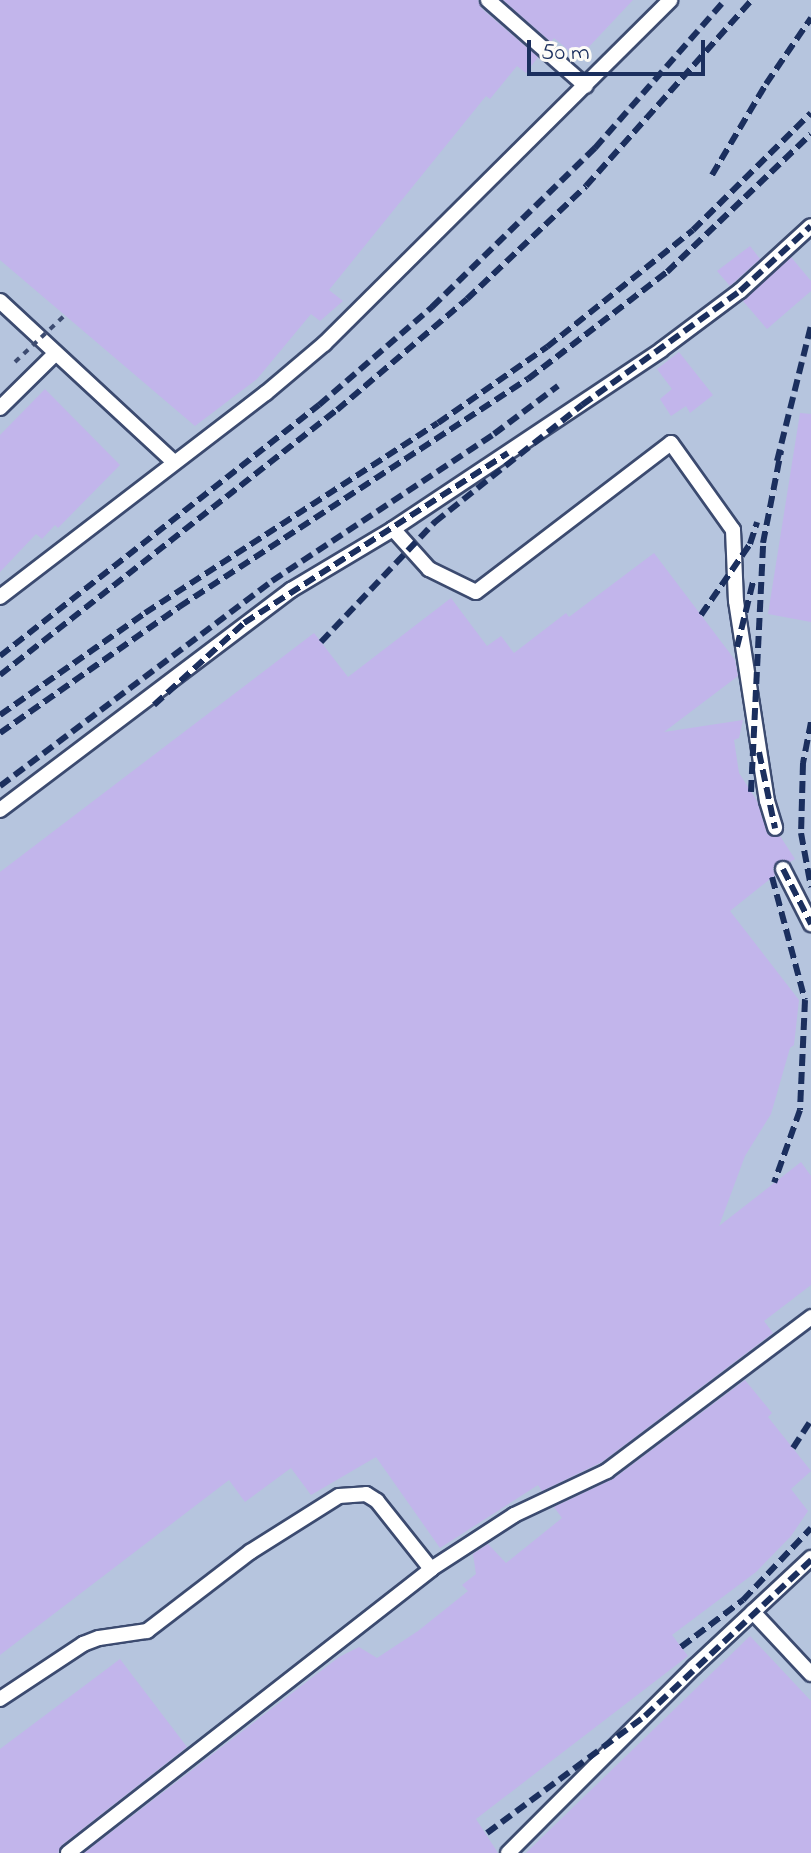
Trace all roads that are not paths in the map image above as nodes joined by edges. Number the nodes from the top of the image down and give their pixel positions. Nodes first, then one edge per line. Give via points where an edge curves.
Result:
1 (488, 0) edge
2 (670, 0) edge
3 (586, 86) junction
4 (811, 226) edge
5 (0, 301) edge
6 (56, 353) junction
7 (0, 408) edge
8 (173, 461) junction
9 (393, 529) junction
10 (0, 597) edge
11 (0, 810) edge
12 (775, 828) dead end
13 (783, 869) dead end
14 (811, 924) edge
15 (811, 1317) edge
16 (811, 1558) edge
17 (431, 1569) junction
18 (753, 1612) junction
19 (811, 1674) edge
20 (0, 1699) edge
21 (68, 1853) edge
22 (508, 1853) edge

1 - 3 lane
2 - 3 lane
3 - 8 lane via 324,344
4 - 9 lane via 740,291 661,350
5 - 6 lane
6 - 7 lane
6 - 8 lane
8 - 10 lane
9 - 11 lane via 330,564 244,623
9 - 12 lane via 429,569 476,592 671,443 733,530 736,601
13 - 14 lane
15 - 17 lane via 607,1471 514,1515
16 - 18 lane
17 - 20 lane via 377,1501 366,1494 339,1496 250,1552 147,1631 83,1644
17 - 21 lane
18 - 19 lane
18 - 22 lane

